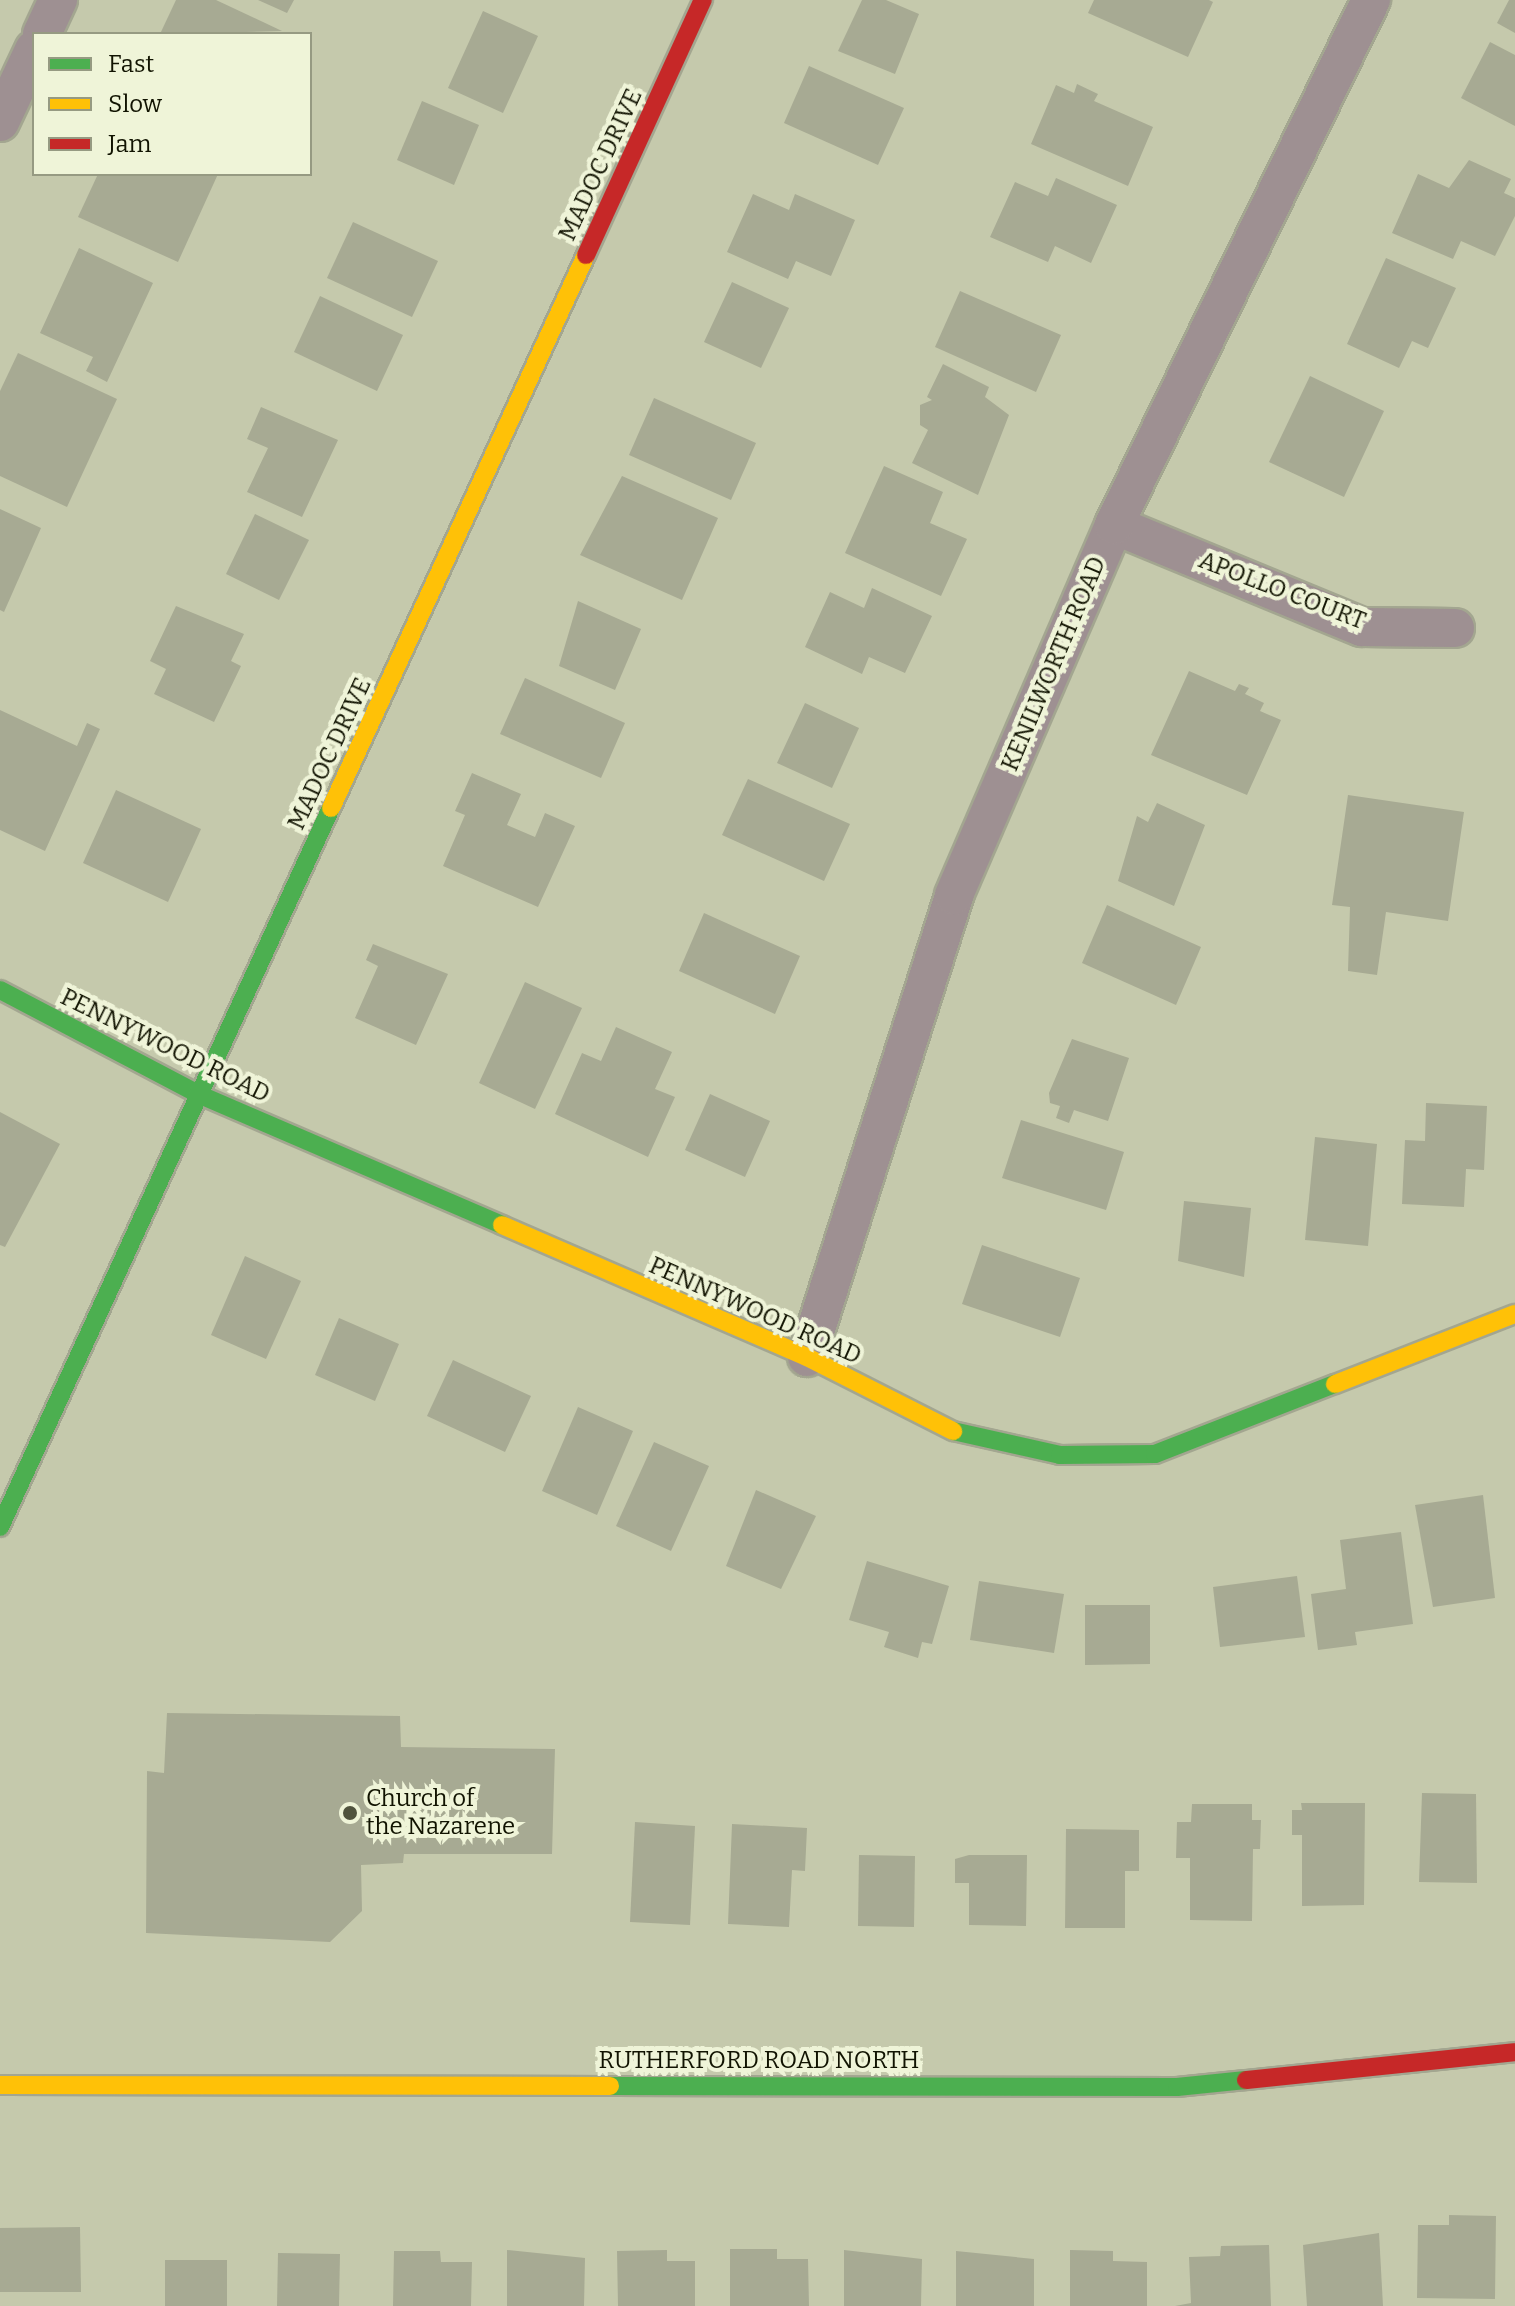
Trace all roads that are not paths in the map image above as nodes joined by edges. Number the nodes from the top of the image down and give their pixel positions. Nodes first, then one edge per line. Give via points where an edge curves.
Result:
1 (58, 0) edge
2 (703, 0) edge
3 (1371, 0) edge
4 (43, 32) edge
5 (32, 54) edge
6 (0, 122) edge
7 (1114, 525) junction
8 (1455, 628) dead end
9 (0, 990) edge
10 (198, 1094) junction
11 (1515, 1314) edge
12 (807, 1357) junction
13 (0, 1527) edge
14 (1515, 2052) edge
15 (0, 2085) edge

1 - 4 street
2 - 10 street, MADOC DRIVE
3 - 7 street, KENILWORTH ROAD
5 - 6 street
7 - 8 street, APOLLO COURT via 1362,627
7 - 12 street, KENILWORTH ROAD via 954,895
9 - 10 street, PENNYWOOD ROAD
10 - 12 street, PENNYWOOD ROAD
10 - 13 street, MADOC DRIVE
11 - 12 street, PENNYWOOD ROAD via 1155,1454 1060,1455 956,1433
14 - 15 street, RUTHERFORD ROAD NORTH via 1177,2087

